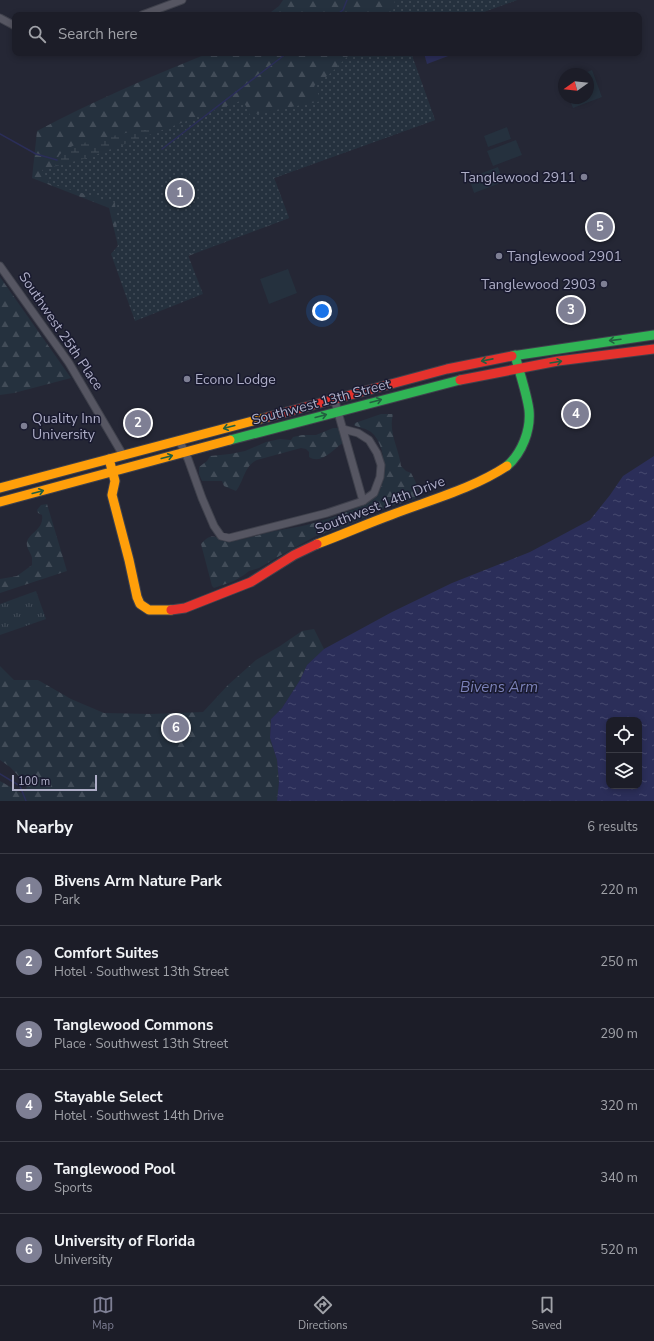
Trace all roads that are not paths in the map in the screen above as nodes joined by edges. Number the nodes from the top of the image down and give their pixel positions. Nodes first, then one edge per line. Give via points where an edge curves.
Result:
1 (182, 0) edge
2 (150, 12) edge
3 (0, 18) edge
4 (12, 24) edge
5 (0, 266) edge
6 (654, 335) edge
7 (654, 349) edge
8 (515, 355) junction
9 (518, 368) junction
10 (334, 398) junction
11 (338, 411) junction
12 (343, 429) junction
13 (179, 440) junction
14 (185, 453) junction
15 (123, 455) junction
16 (109, 459) junction
17 (112, 472) junction
18 (0, 488) edge
19 (363, 501) junction
20 (0, 502) edge

1 - 2 street
3 - 4 street
5 - 15 street, Southwest 25th Place via 69,363
6 -> 8 main road, Southwest 13th Street
9 -> 7 main road, Southwest 13th Street
8 - 9 main road, Southwest 14th Drive
8 -> 10 main road, Southwest 13th Street via 447,369
11 -> 9 main road, Southwest 13th Street
9 - 17 main road, Southwest 14th Drive via 529,409 529,424 518,454 508,465 490,477 467,487 316,544 251,582 185,608 149,610 140,604 112,495 115,481
10 - 11 street
10 -> 13 main road, Southwest 13th Street
11 - 12 street
14 -> 11 main road, Southwest 13th Street
12 - 19 street
12 - 19 street via 358,433 369,440 381,465 374,493
13 - 14 street
13 - 15 main road, Southwest 13th Street
17 -> 14 main road, Southwest 13th Street
14 - 19 street via 214,526 225,538 235,538
15 - 16 main road, Southwest 13th Street
16 - 17 main road
16 - 18 main road, Southwest 13th Street
20 -> 17 main road, Southwest 13th Street

